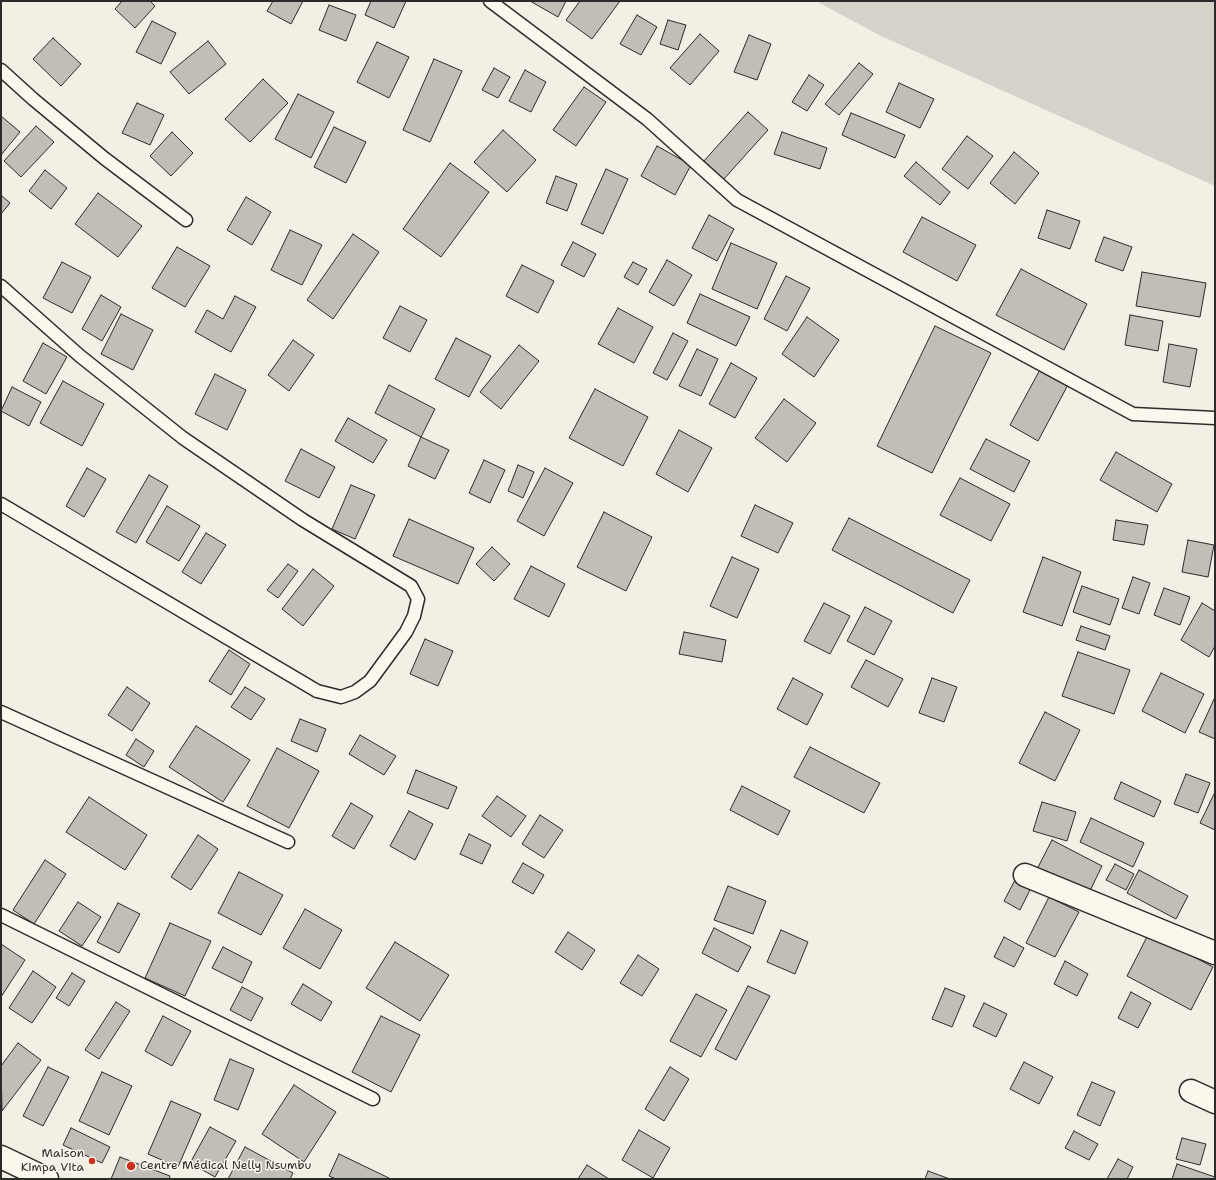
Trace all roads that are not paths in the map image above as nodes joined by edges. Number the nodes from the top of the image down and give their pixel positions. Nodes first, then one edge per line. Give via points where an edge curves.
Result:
1 (490, 1) edge
2 (1, 70) edge
3 (186, 220) dead end
4 (1, 286) edge
5 (1215, 418) edge
6 (1, 504) edge
7 (1, 712) edge
8 (288, 842) dead end
9 (1025, 875) dead end
10 (1, 914) edge
11 (1215, 953) edge
12 (1191, 1091) dead end
13 (372, 1098) dead end
14 (1215, 1102) edge
15 (1, 1157) edge
16 (46, 1179) edge

1 - 5 lane via 647,119 737,200 1133,414
2 - 3 lane via 104,158
4 - 6 lane via 80,356 183,438 303,520 411,586 418,599 414,616 406,632 370,681 355,692 341,696 317,691
7 - 8 lane
9 - 11 street
10 - 13 lane
12 - 14 street
15 - 16 street

